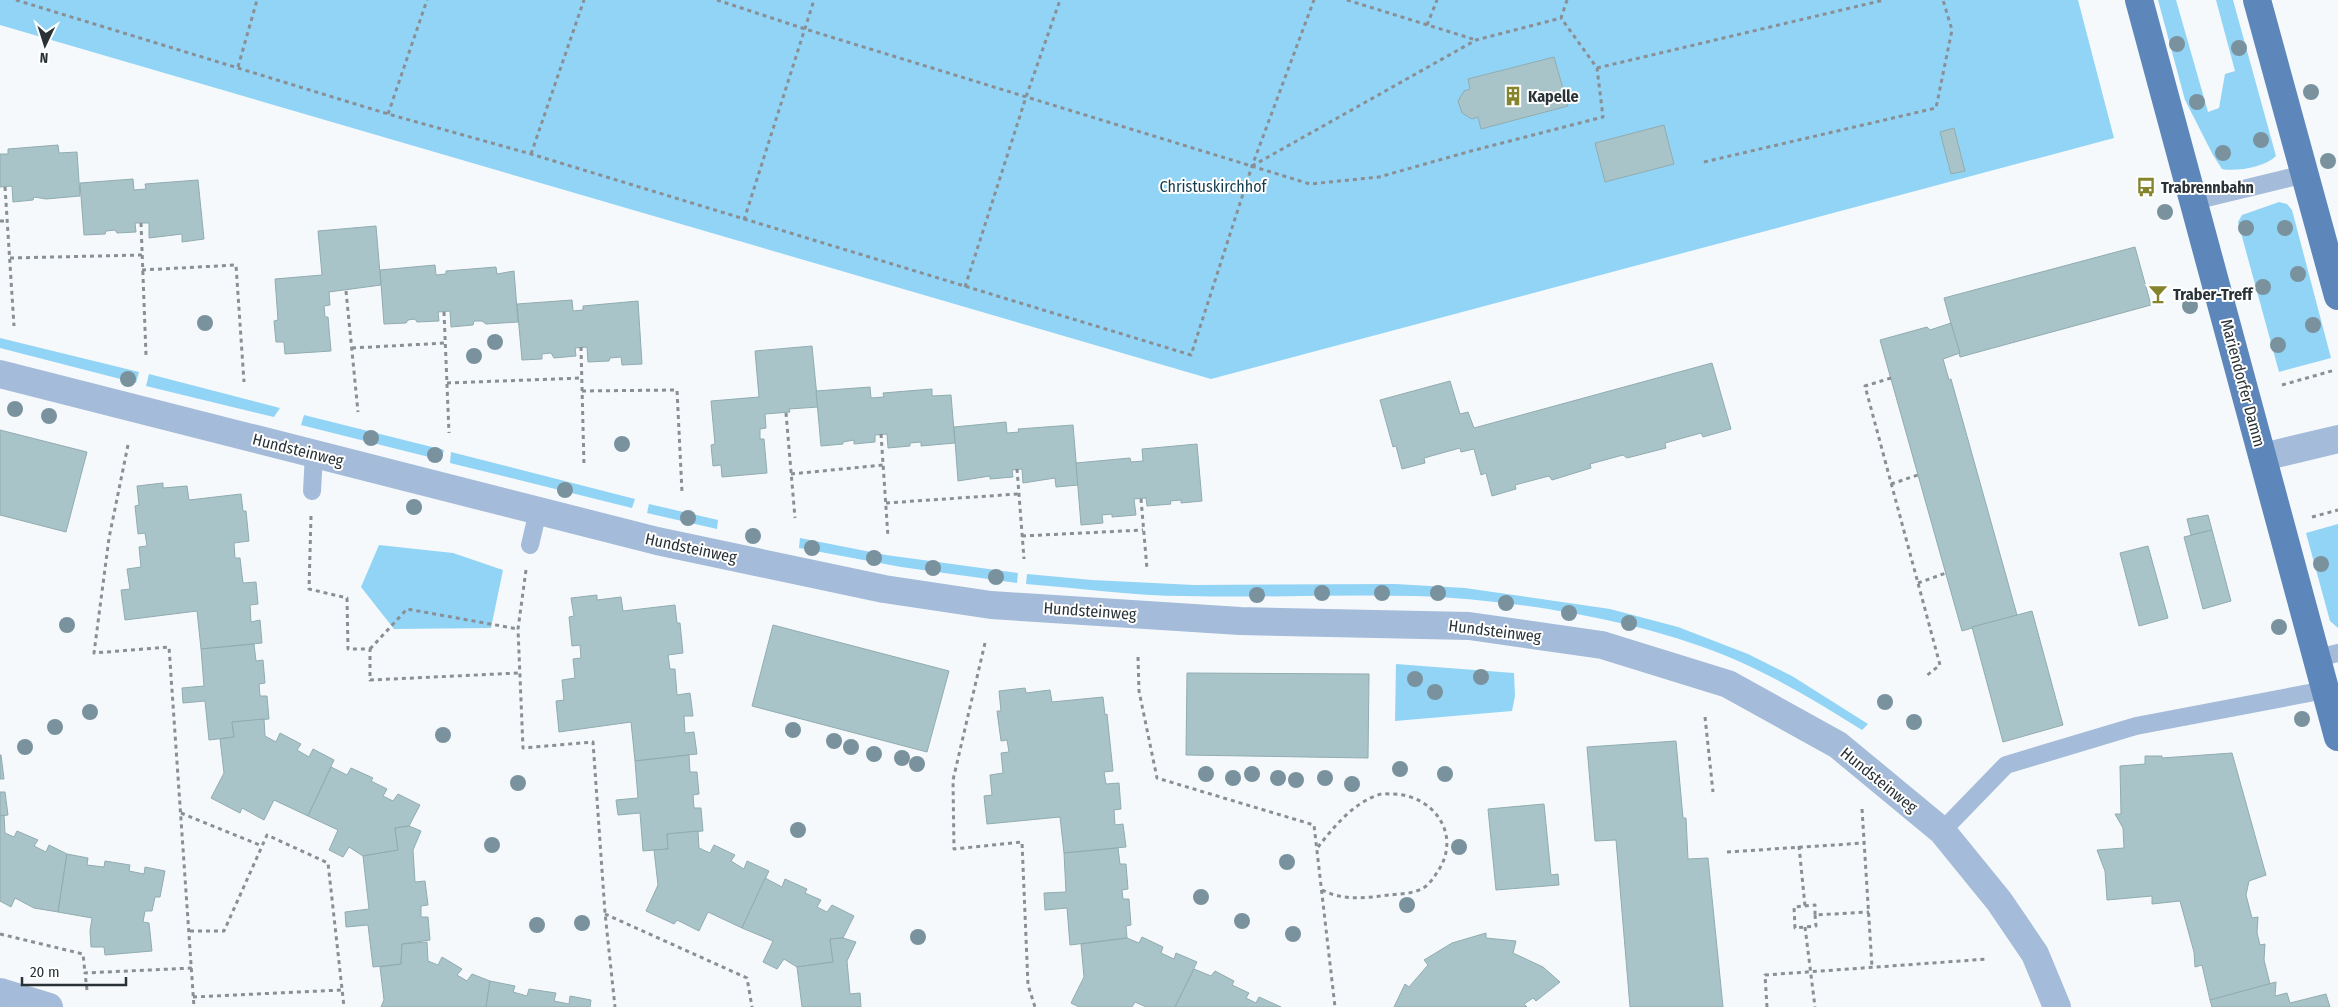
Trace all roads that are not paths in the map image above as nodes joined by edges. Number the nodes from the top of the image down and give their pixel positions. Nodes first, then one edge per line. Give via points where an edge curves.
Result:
1 (2139, 0) edge
2 (2257, 0) edge
3 (2305, 174) junction
4 (2194, 201) junction
5 (2338, 296) edge
6 (0, 374) edge
7 (2338, 439) edge
8 (314, 454) junction
9 (2262, 457) junction
10 (312, 491) road end
11 (538, 511) junction
12 (530, 545) road end
13 (2328, 656) edge
14 (2332, 692) edge
15 (2338, 737) edge
16 (1942, 831) junction
17 (0, 992) edge
18 (49, 1007) edge
19 (2057, 1007) edge

1 - 4 main road, Mariendorfer Damm
2 - 3 main road
3 - 4 lane
3 - 5 main road
4 - 9 main road, Mariendorfer Damm
6 - 8 street, Hundsteinweg
7 - 9 street
8 - 10 lane
8 - 11 street, Hundsteinweg
9 - 13 main road, Mariendorfer Damm
11 - 12 lane
11 - 16 street, Hundsteinweg via 657,541 884,589 991,605 1240,621 1469,626 1602,645 1728,684 1838,745
13 - 14 main road, Mariendorfer Damm
14 - 15 main road, Mariendorfer Damm
14 - 16 lane via 2136,726 2006,765
16 - 19 street, Hundsteinweg via 1999,901 2035,954
17 - 18 street

